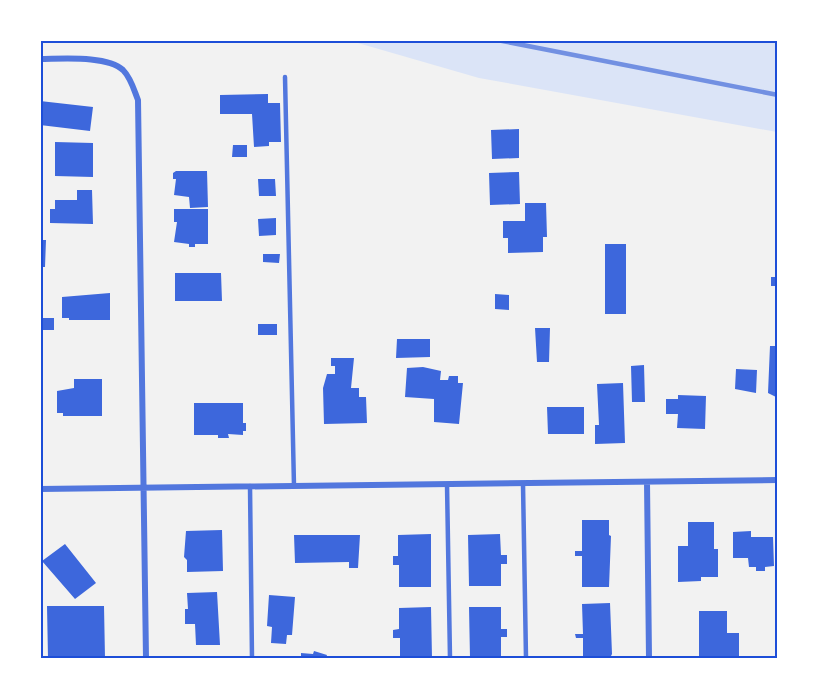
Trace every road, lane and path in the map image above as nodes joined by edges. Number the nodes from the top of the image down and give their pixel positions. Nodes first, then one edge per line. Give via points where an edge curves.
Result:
1 (40, 59) edge
2 (285, 77) dead end
3 (777, 480) edge
4 (647, 482) junction
5 (447, 484) junction
6 (523, 484) junction
7 (250, 486) junction
8 (294, 486) junction
9 (144, 487) junction
10 (40, 489) edge
11 (146, 658) edge
12 (252, 658) edge
13 (450, 658) edge
14 (526, 658) edge
15 (649, 658) edge

1 - 9 street via 102,62 122,69 138,100
2 - 8 lane
3 - 4 street
4 - 6 street
4 - 15 street
5 - 6 street
5 - 8 street
5 - 13 lane
6 - 14 lane
7 - 8 street
7 - 9 street
7 - 12 lane
9 - 10 street
9 - 11 street

